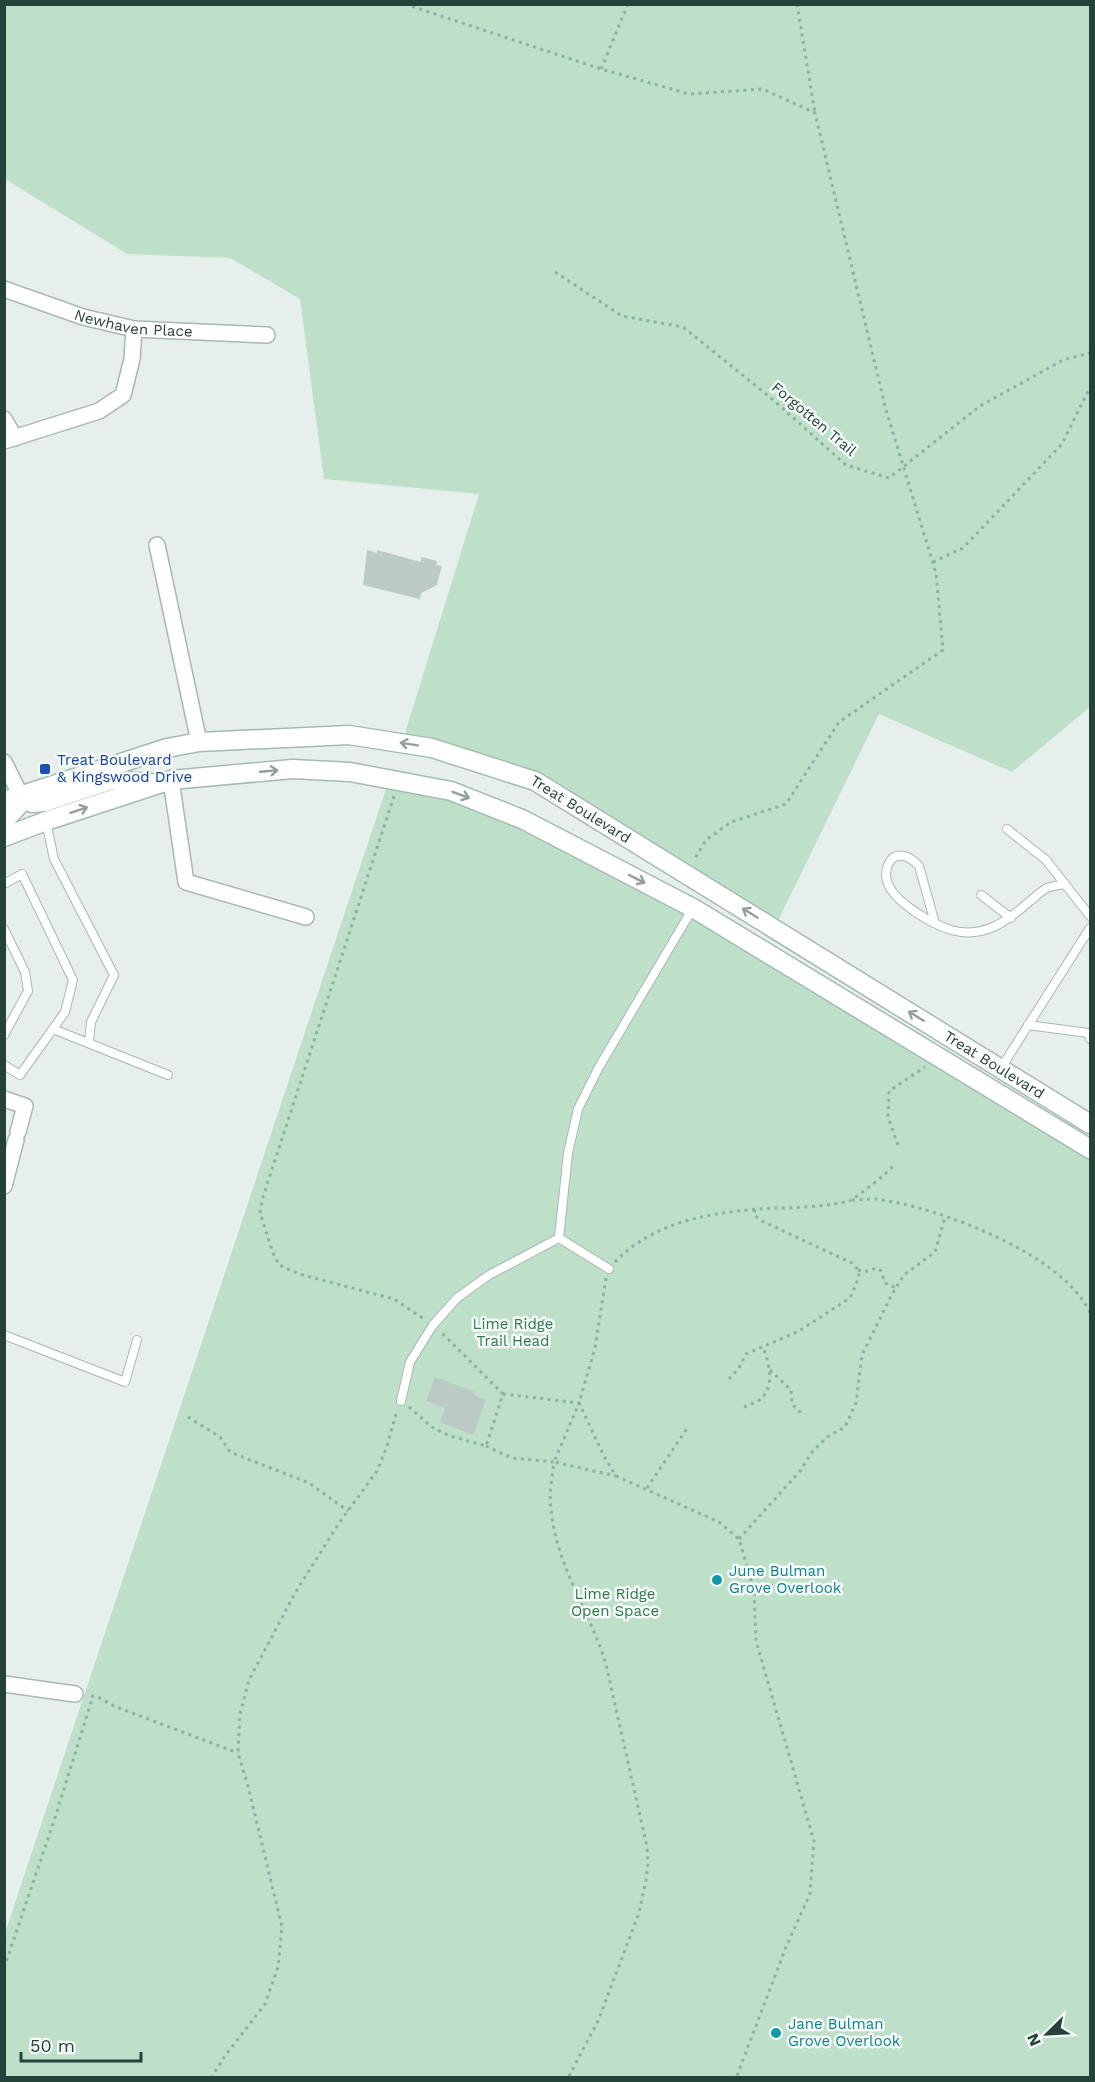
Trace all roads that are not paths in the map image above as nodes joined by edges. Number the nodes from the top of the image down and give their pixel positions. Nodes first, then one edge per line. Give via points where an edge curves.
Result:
1 (4, 290) edge
2 (134, 329) junction
3 (267, 335) dead end
4 (4, 419) edge
5 (10, 440) edge
6 (157, 545) dead end
7 (199, 742) junction
8 (4, 762) edge
9 (166, 782) junction
10 (12, 798) edge
11 (4, 821) edge
12 (46, 821) junction
13 (1007, 829) dead end
14 (4, 837) edge
15 (4, 884) edge
16 (1065, 884) junction
17 (981, 895) dead end
18 (693, 908) junction
19 (1090, 916) edge
20 (306, 917) dead end
21 (1011, 918) junction
22 (934, 923) junction
23 (1090, 928) edge
24 (4, 929) edge
25 (1028, 1025) junction
26 (53, 1029) junction
27 (4, 1035) edge
28 (1090, 1039) edge
29 (89, 1041) junction
30 (4, 1065) edge
31 (1001, 1068) junction
32 (168, 1075) dead end
33 (4, 1099) edge
34 (1090, 1124) edge
35 (1090, 1149) edge
36 (4, 1186) edge
37 (559, 1238) junction
38 (609, 1269) road end
39 (4, 1335) edge
40 (137, 1340) dead end
41 (401, 1401) road end
42 (4, 1684) edge
43 (75, 1694) road end

1 - 2 street, Newhaven Place via 82,317
2 - 3 street, Newhaven Place
2 - 5 street via 123,395 99,411
4 - 5 street
6 - 7 street
7 - 10 main road, Treat Boulevard via 167,748
31 -> 7 main road, Treat Boulevard via 535,781 432,748 349,735
8 - 10 street
9 - 10 main road via 112,780 45,802
12 -> 9 main road, Treat Boulevard
9 -> 18 main road, Treat Boulevard via 293,769 350,772 450,791 522,819
9 - 20 street via 186,882
10 - 11 main road via 19,805
12 - 14 main road, Treat Boulevard
12 - 29 lane via 54,859 114,975 92,1022
13 - 16 lane via 1046,860
15 - 26 lane via 22,874 73,980 65,1012
16 - 19 lane
16 - 21 lane via 1046,888
17 - 21 lane
18 - 35 main road, Treat Boulevard
18 - 37 lane via 578,1109 568,1153
21 - 22 lane via 975,933
22 - 22 lane via 896,897 887,882 886,870 895,857 904,856 919,866
23 - 25 lane
24 - 27 lane via 25,972 28,991
25 - 28 lane via 1088,1033
25 - 31 lane
26 - 29 lane
26 - 30 lane via 20,1075
29 - 32 lane
31 - 34 main road, Treat Boulevard
33 - 36 street via 26,1106
37 - 38 lane
37 - 41 lane via 470,1286 457,1298 433,1324 410,1362
39 - 40 lane via 125,1382
42 - 43 street

